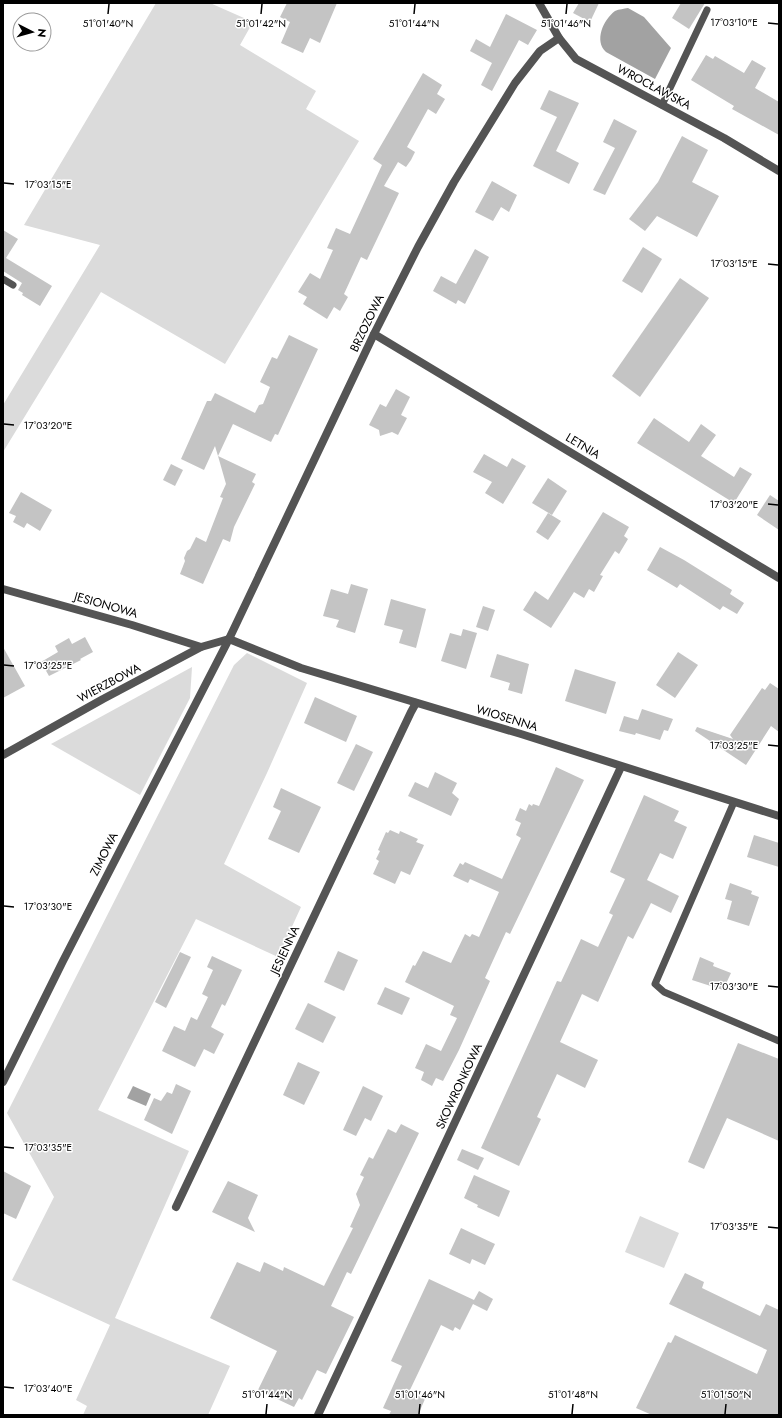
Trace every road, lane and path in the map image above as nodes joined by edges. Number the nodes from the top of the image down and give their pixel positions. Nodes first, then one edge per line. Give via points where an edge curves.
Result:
1 (539, 3) edge
2 (707, 10) dead end
3 (559, 38) junction
4 (662, 105) junction
5 (779, 171) edge
6 (3, 279) edge
7 (13, 285) dead end
8 (374, 334) junction
9 (779, 578) edge
10 (3, 589) edge
11 (229, 639) junction
12 (201, 647) junction
13 (416, 704) junction
14 (3, 755) edge
15 (621, 767) junction
16 (734, 802) junction
17 (779, 816) edge
18 (779, 1041) edge
19 (3, 1082) edge
20 (176, 1207) dead end
21 (318, 1415) edge

1 - 3 street, WROCŁAWSKA
2 - 4 lane
3 - 4 street, WROCŁAWSKA via 576,59
3 - 8 street, BRZOZOWA via 540,51 528,65 490,121 418,246
4 - 5 street, WROCŁAWSKA
6 - 7 lane
8 - 9 street, LETNIA
8 - 11 street, BRZOZOWA
10 - 12 street, JESIONOWA
11 - 12 street, WIERZBOWA
11 - 13 street, WIOSENNA via 301,668
11 - 19 street, ZIMOWA
12 - 14 street, WIERZBOWA via 103,698
13 - 15 street, WIOSENNA
13 - 20 street, JESIENNA
15 - 16 street, WIOSENNA
15 - 21 street, SKOWRONKOWA
16 - 17 street, WIOSENNA
16 - 18 lane via 655,984 664,992

